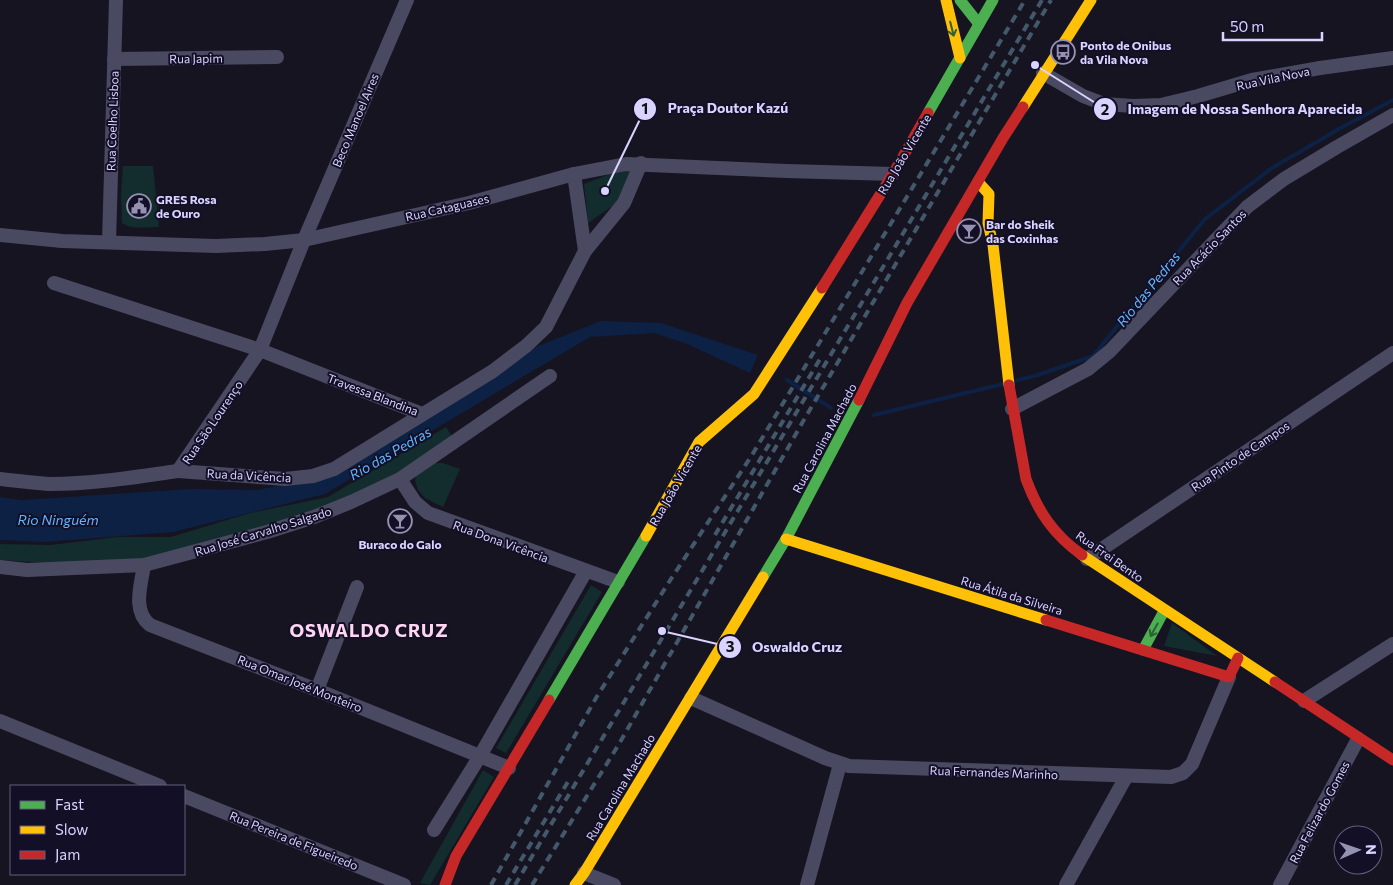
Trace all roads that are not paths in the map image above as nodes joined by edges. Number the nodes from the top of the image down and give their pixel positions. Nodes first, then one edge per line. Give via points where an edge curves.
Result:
1 (116, 0) edge
2 (407, 0) edge
3 (946, 0) edge
4 (960, 0) edge
5 (993, 0) edge
6 (1091, 0) edge
7 (979, 24) junction
8 (277, 57) dead end
9 (960, 58) junction
10 (1393, 58) edge
11 (114, 59) junction
12 (1043, 73) junction
13 (1393, 115) edge
14 (990, 160) junction
15 (641, 163) junction
16 (574, 174) junction
17 (892, 174) junction
18 (978, 182) junction
19 (989, 194) junction
20 (977, 212) junction
21 (954, 222) junction
22 (0, 234) edge
23 (304, 240) junction
24 (108, 242) junction
25 (585, 251) junction
26 (54, 283) dead end
27 (260, 350) junction
28 (1393, 353) edge
29 (550, 376) dead end
30 (1012, 405) junction
31 (422, 414) junction
32 (178, 471) junction
33 (1, 478) edge
34 (400, 479) junction
35 (786, 539) junction
36 (1086, 560) junction
37 (144, 565) junction
38 (0, 567) edge
39 (586, 571) junction
40 (618, 582) junction
41 (357, 587) dead end
42 (1164, 611) junction
43 (1393, 644) edge
44 (1143, 650) junction
45 (1238, 658) junction
46 (1229, 677) junction
47 (317, 690) junction
48 (691, 698) junction
49 (1304, 701) junction
50 (0, 721) edge
51 (1358, 739) junction
52 (480, 756) junction
53 (1393, 760) edge
54 (840, 764) junction
55 (508, 768) junction
56 (1126, 776) junction
57 (158, 785) edge
58 (185, 796) edge
59 (434, 830) dead end
60 (584, 873) junction
61 (404, 885) edge
62 (445, 885) edge
63 (575, 885) edge
64 (614, 885) edge
65 (807, 885) edge
66 (1066, 885) edge
67 (1280, 885) edge

1 - 11 street, Rua Coelho Lisboa
2 - 23 street, Beco Manoel Aires
3 -> 9 main road
4 - 7 main road
5 - 7 main road, Rua João Vicente
6 - 12 main road, Rua Carolina Machado
7 - 9 main road, Rua João Vicente
8 - 11 street, Rua Japim
9 - 17 main road, Rua João Vicente
10 - 12 street, Rua Vila Nova via 1252,80 1161,105 1104,104
11 - 24 street, Rua Coelho Lisboa
12 - 14 main road, Rua Carolina Machado
13 - 30 street, Rua Acácio Santos via 1284,179 1248,207 1110,351 1088,369
14 - 18 main road, Rua Carolina Machado
14 - 19 main road, Rua Frei Bento
15 - 16 street, Rua Cataguases
15 - 17 street, Rua Cataguases
15 - 25 street, Travessa Blandina via 624,203
16 - 23 street, Rua Cataguases via 469,203
16 - 25 street
17 - 40 main road, Rua João Vicente via 754,394 699,442
18 - 19 main road
18 - 20 main road, Rua Carolina Machado
19 - 20 main road, Rua Frei Bento
20 - 21 main road, Rua Carolina Machado
20 - 21 main road
20 - 30 main road, Rua Frei Bento via 993,244
21 - 35 main road, Rua Carolina Machado via 907,303
22 - 24 street, Rua Cataguases
23 - 24 street, Rua Cataguases via 216,246
23 - 27 street, Rua São Lourenço
25 - 31 street, Travessa Blandina via 546,327 493,371
26 - 27 street, Travessa Blandina
27 - 31 street, Travessa Blandina
27 - 32 street, Rua São Lourenço
28 - 36 street, Rua Pinto de Campos
29 - 34 street, Rua José Carvalho Salgado
30 - 36 main road, Rua Frei Bento via 1031,492 1047,521 1064,542
31 - 32 street, Rua da Vicência via 334,469 313,476 284,479
32 - 33 street, Rua São Lourenço via 78,483 50,484
34 - 37 street, Rua José Carvalho Salgado via 314,517
34 - 39 street, Rua Dona Vicência via 415,502 428,513
35 - 44 main road, Rua Átila da Silveira
35 - 48 main road, Rua Carolina Machado
36 - 42 main road, Rua Frei Bento
37 - 38 street, Rua José Carvalho Salgado via 27,570
37 - 47 street, Rua Omar José Monteiro via 139,605 140,614 150,625
39 - 40 street, Rua Dona Vicência
39 - 52 street
40 - 55 main road, Rua João Vicente
41 - 47 street
42 -> 44 main road
42 - 45 main road, Rua Frei Bento
43 - 49 street
44 - 46 main road, Rua Átila da Silveira
45 - 46 main road, Rua Fernandes Marinho
45 - 49 main road, Rua Frei Bento
46 - 56 street, Rua Fernandes Marinho via 1192,764 1183,773 1171,777
47 - 52 street, Rua Omar José Monteiro
48 - 54 street, Rua Fernandes Marinho
48 - 60 main road, Rua Carolina Machado
49 - 51 main road, Rua Frei Bento
50 - 57 street
51 - 53 main road, Rua Frei Bento
51 - 67 street, Rua Felizardo Gomes
52 - 55 street, Rua Omar José Monteiro
52 - 59 street
54 - 56 street, Rua Fernandes Marinho via 858,768
54 - 65 street
55 - 62 main road, Rua João Vicente via 456,856
56 - 66 street
58 - 61 street, Rua Pereira de Figueiredo
60 - 63 main road, Rua Carolina Machado
60 - 64 street

